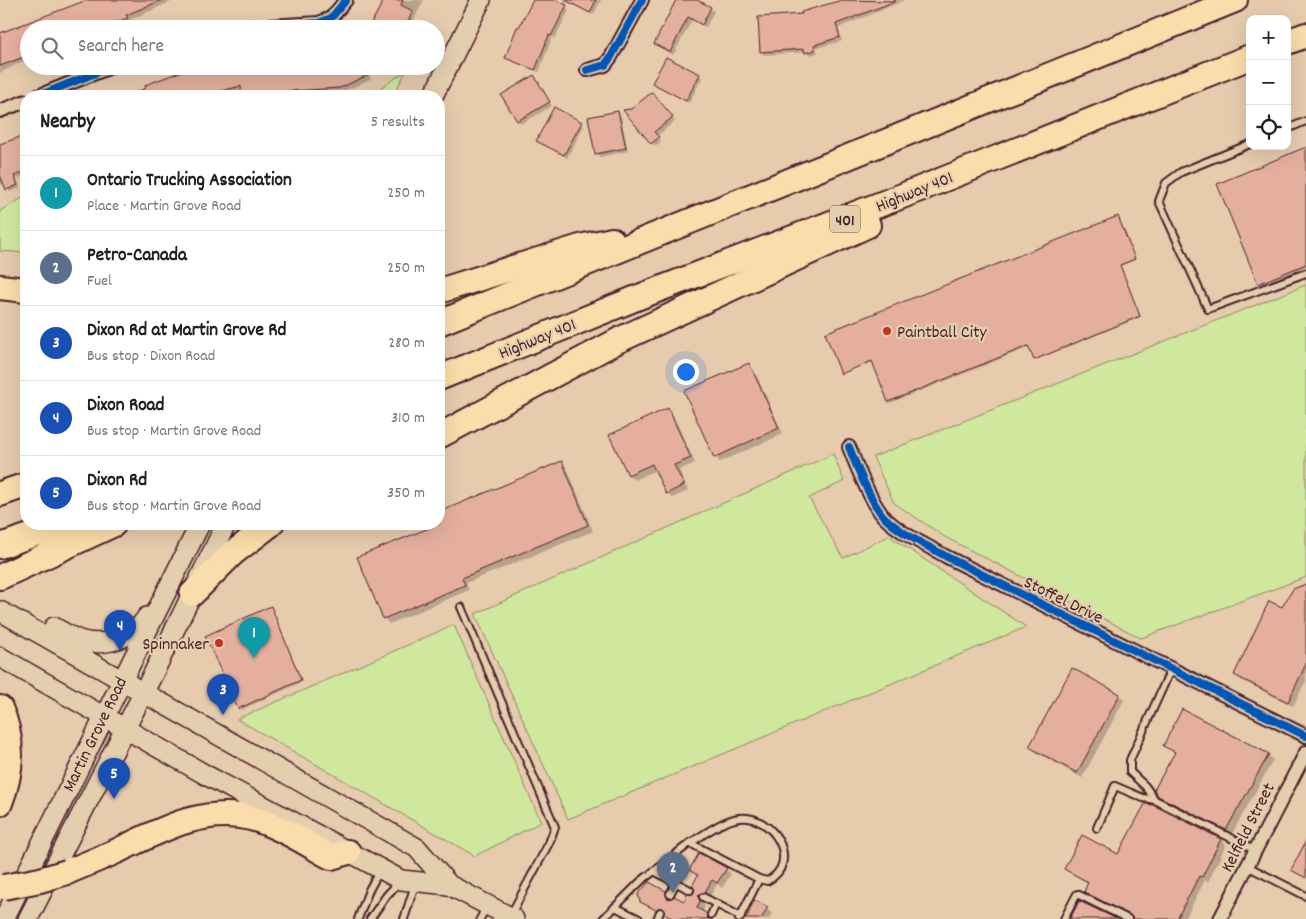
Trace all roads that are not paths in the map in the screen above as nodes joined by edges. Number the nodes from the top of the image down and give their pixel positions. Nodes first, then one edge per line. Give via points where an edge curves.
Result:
1 (346, 0) edge
2 (481, 0) edge
3 (642, 0) edge
4 (1236, 0) edge
5 (326, 20) edge
6 (1306, 35) edge
7 (1291, 41) edge
8 (1246, 59) edge
9 (587, 70) dead end
10 (445, 72) edge
11 (90, 75) edge
12 (444, 75) edge
13 (53, 90) edge
14 (436, 90) edge
15 (20, 103) edge
16 (0, 111) edge
17 (1306, 121) edge
18 (1291, 127) edge
19 (1030, 145) junction
20 (1246, 146) edge
21 (677, 226) junction
22 (1306, 272) edge
23 (0, 287) edge
24 (20, 289) edge
25 (445, 289) edge
26 (445, 321) edge
27 (445, 376) edge
28 (445, 433) edge
29 (848, 446) dead end
30 (20, 487) edge
31 (0, 494) edge
32 (47, 530) edge
33 (101, 530) edge
34 (197, 530) edge
35 (223, 530) edge
36 (263, 530) edge
37 (0, 546) edge
38 (0, 577) edge
39 (192, 594) junction
40 (164, 595) junction
41 (0, 605) edge
42 (461, 607) dead end
43 (0, 611) edge
44 (0, 657) edge
45 (1171, 669) junction
46 (121, 680) junction
47 (144, 693) junction
48 (0, 708) edge
49 (103, 716) junction
50 (125, 728) junction
51 (1306, 736) edge
52 (1306, 752) edge
53 (1155, 800) junction
54 (0, 803) edge
55 (1097, 828) dead end
56 (690, 843) junction
57 (1255, 850) junction
58 (348, 852) junction
59 (1247, 866) junction
60 (380, 869) junction
61 (654, 871) junction
62 (759, 879) junction
63 (409, 881) junction
64 (676, 883) junction
65 (449, 885) junction
66 (2, 887) edge
67 (690, 890) dead end
68 (670, 894) dead end
69 (1306, 896) edge
70 (703, 897) dead end
71 (716, 904) junction
72 (615, 906) junction
73 (484, 912) edge
74 (660, 912) dead end
75 (710, 915) dead end
76 (512, 918) edge
77 (740, 918) edge
78 (4, 919) edge
79 (28, 919) edge
80 (358, 919) edge
81 (370, 919) edge
82 (404, 919) edge
83 (602, 919) edge
84 (639, 919) edge
85 (657, 919) edge
86 (1064, 919) edge
87 (1128, 919) edge
88 (1220, 919) edge

1 - 5 street
2 - 10 main road
3 - 9 street via 611,58 605,65
4 - 21 highway
6 - 7 highway
8 - 19 highway, Highway 401 / 401
11 - 13 street
12 - 14 main road
15 - 16 street
17 - 18 lane
19 - 27 highway, Highway 401 / 401
19 - 28 highway via 937,194 619,340
20 - 22 lane via 1181,172 1166,183 1159,200 1208,309
21 - 25 highway via 580,247
21 - 26 highway
23 - 24 highway
29 - 45 street, Stoffel Drive via 857,469 884,516 901,531
30 - 31 highway
32 - 37 highway
33 - 38 highway
34 - 40 main road, Martin Grove Road
35 - 39 main road, Martin Grove Road
36 - 39 highway via 233,553
39 - 47 main road, Martin Grove Road
40 - 41 main road via 157,599 142,625 122,637 103,642 84,642 8,602
40 - 46 main road, Martin Grove Road
42 - 76 lane via 555,828
43 - 46 main road
44 - 49 main road
45 - 51 street, Stoffel Drive
45 - 53 lane via 1130,760 1130,772
46 - 47 main road
46 - 49 main road, Martin Grove Road
47 - 50 main road, Martin Grove Road
47 - 65 main road via 417,848
48 - 54 highway via 11,762
49 - 50 main road
49 - 78 main road, Martin Grove Road
50 - 58 main road
50 - 79 main road, Martin Grove Road
52 - 57 street, Kelfield Street
53 - 55 lane via 1115,786
53 - 57 lane
56 - 61 lane
56 - 62 lane
56 - 62 lane via 727,821 760,820 778,838 784,856 774,877 767,881
57 - 59 street, Kelfield Street
58 - 60 main road
58 - 66 highway, bridge via 330,857 262,821 221,814 172,825 67,872
59 - 69 lane
59 - 88 street, Kelfield Street
60 - 63 main road
60 - 80 lane
61 - 64 lane
61 - 72 lane
62 - 77 lane
63 - 65 main road
63 - 81 lane via 387,895
63 - 82 lane
64 - 67 lane
64 - 68 lane
65 - 73 main road
70 - 71 lane
71 - 75 lane
71 - 77 lane
72 - 83 lane
72 - 84 lane
73 - 76 main road
74 - 85 lane
86 - 87 lane via 1077,894

